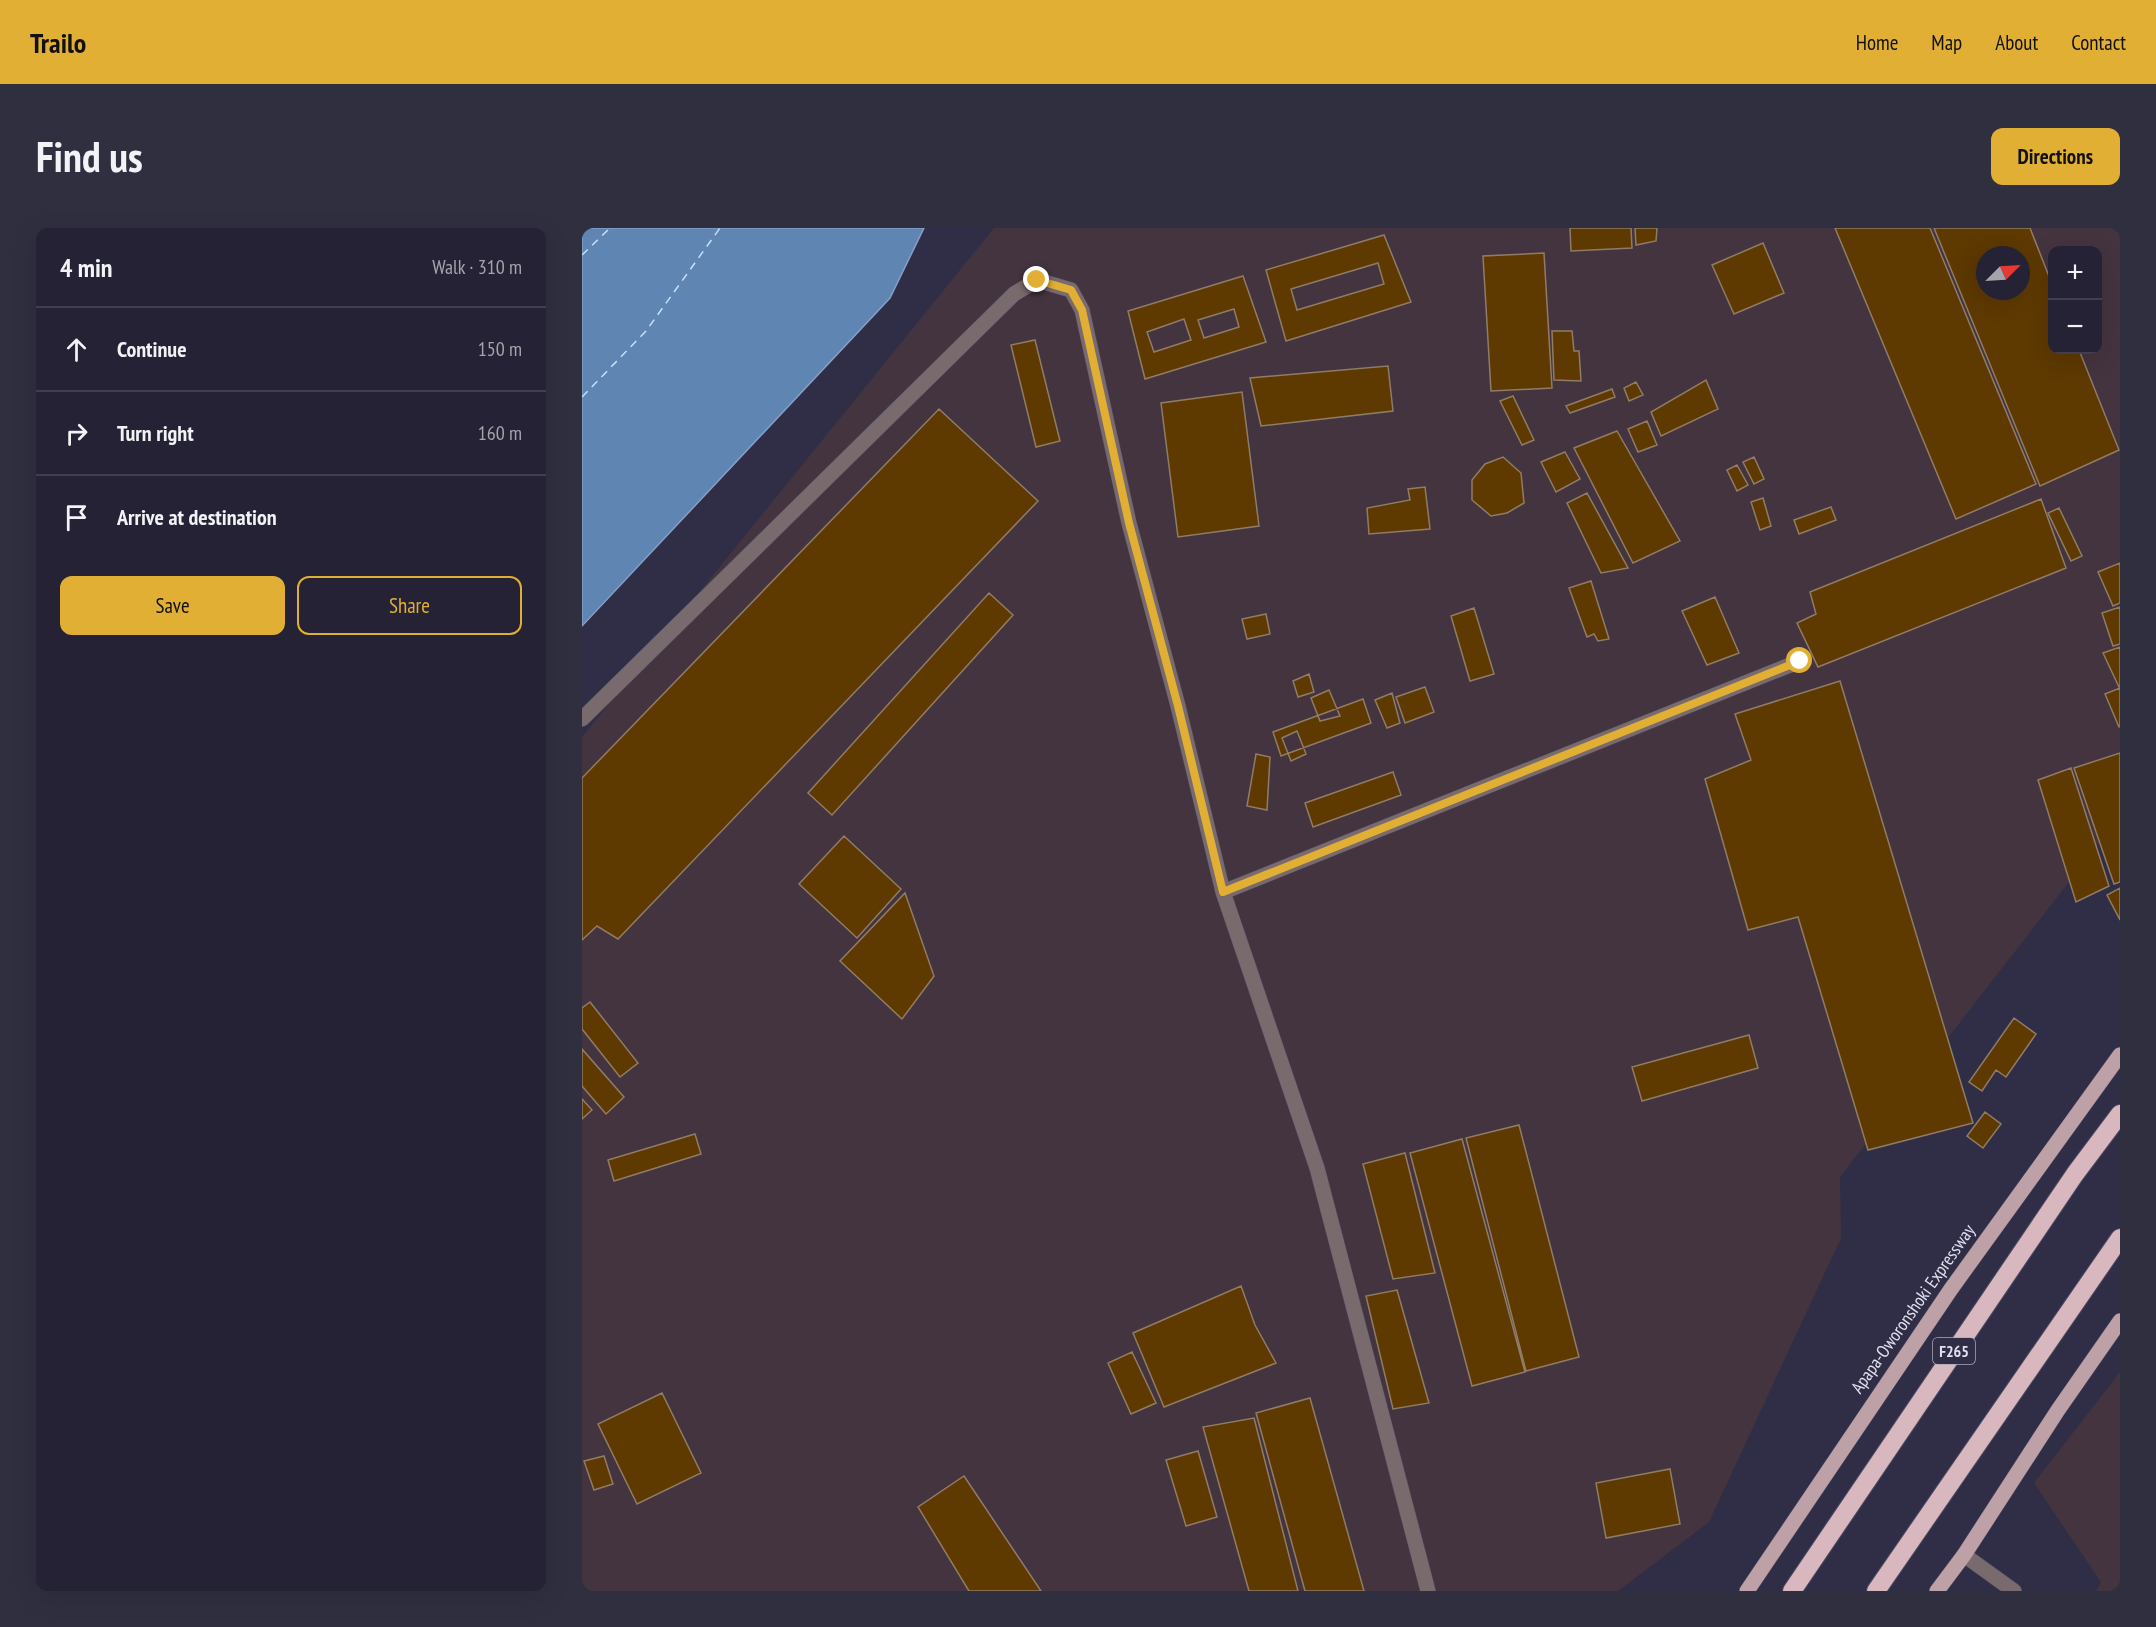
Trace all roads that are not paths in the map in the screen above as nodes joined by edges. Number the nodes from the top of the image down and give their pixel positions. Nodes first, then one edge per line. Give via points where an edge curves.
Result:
1 (1800, 661) dead end
2 (582, 719) edge
3 (1223, 892) junction
4 (2120, 1055) edge
5 (2120, 1114) edge
6 (2120, 1238) edge
7 (2120, 1321) edge
8 (1964, 1555) junction
9 (1428, 1591) edge
10 (1747, 1591) edge
11 (1792, 1591) edge
12 (1876, 1591) edge
13 (1937, 1591) edge
14 (2014, 1591) edge

1 - 3 street
2 - 3 street via 1014,294 1037,280 1071,290 1082,310 1129,523
3 - 9 street via 1317,1168
4 - 10 main road, Apapa-Oworonshoki Expressway via 1951,1289
5 - 11 highway, F265 via 2074,1174
6 - 12 highway
7 - 8 main road
8 - 13 main road
8 - 14 street

